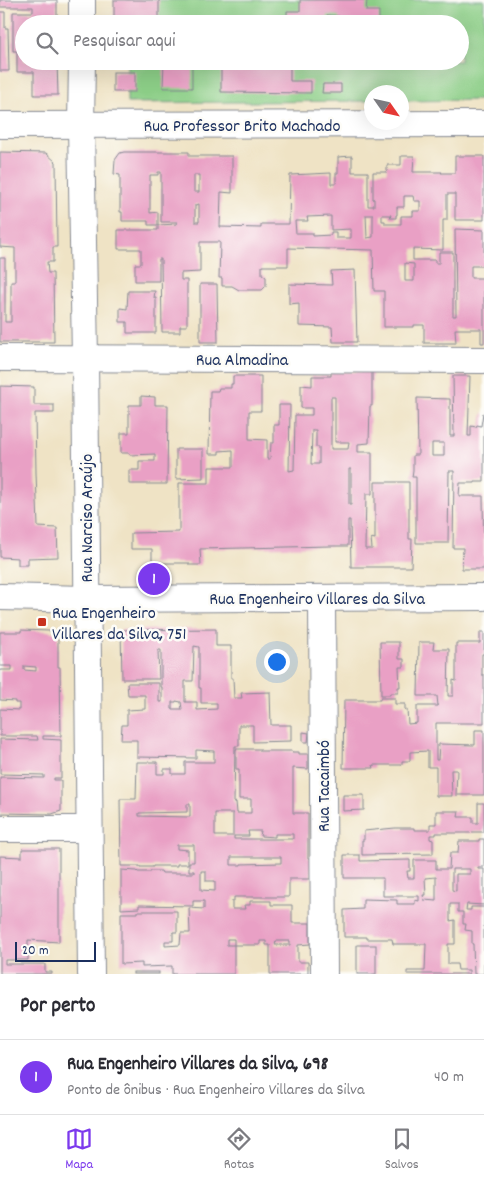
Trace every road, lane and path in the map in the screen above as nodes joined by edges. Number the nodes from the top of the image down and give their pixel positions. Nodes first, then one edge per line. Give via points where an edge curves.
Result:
1 (82, 0) edge
2 (82, 15) edge
3 (82, 70) edge
4 (484, 124) edge
5 (0, 125) edge
6 (81, 125) junction
7 (0, 358) edge
8 (85, 358) junction
9 (484, 360) edge
10 (0, 597) edge
11 (484, 597) edge
12 (322, 598) junction
13 (87, 599) junction
14 (0, 829) edge
15 (89, 829) junction
16 (91, 974) edge
17 (324, 974) edge

1 - 2 street
3 - 6 street, Rua Narciso Araújo
4 - 6 street, Rua Professor Brito Machado
5 - 6 street, Rua Professor Brito Machado
6 - 8 street, Rua Narciso Araújo
7 - 8 street, Rua Almadina
8 - 9 street, Rua Almadina
8 - 13 street, Rua Narciso Araújo
10 - 13 street, Rua Engenheiro Villares da Silva
11 - 12 street, Rua Engenheiro Villares da Silva
12 - 13 street, Rua Engenheiro Villares da Silva
12 - 17 street, Rua Tacaimbó
13 - 15 street, Rua Narciso Araújo
14 - 15 street
15 - 16 street, Rua Narciso Araújo

